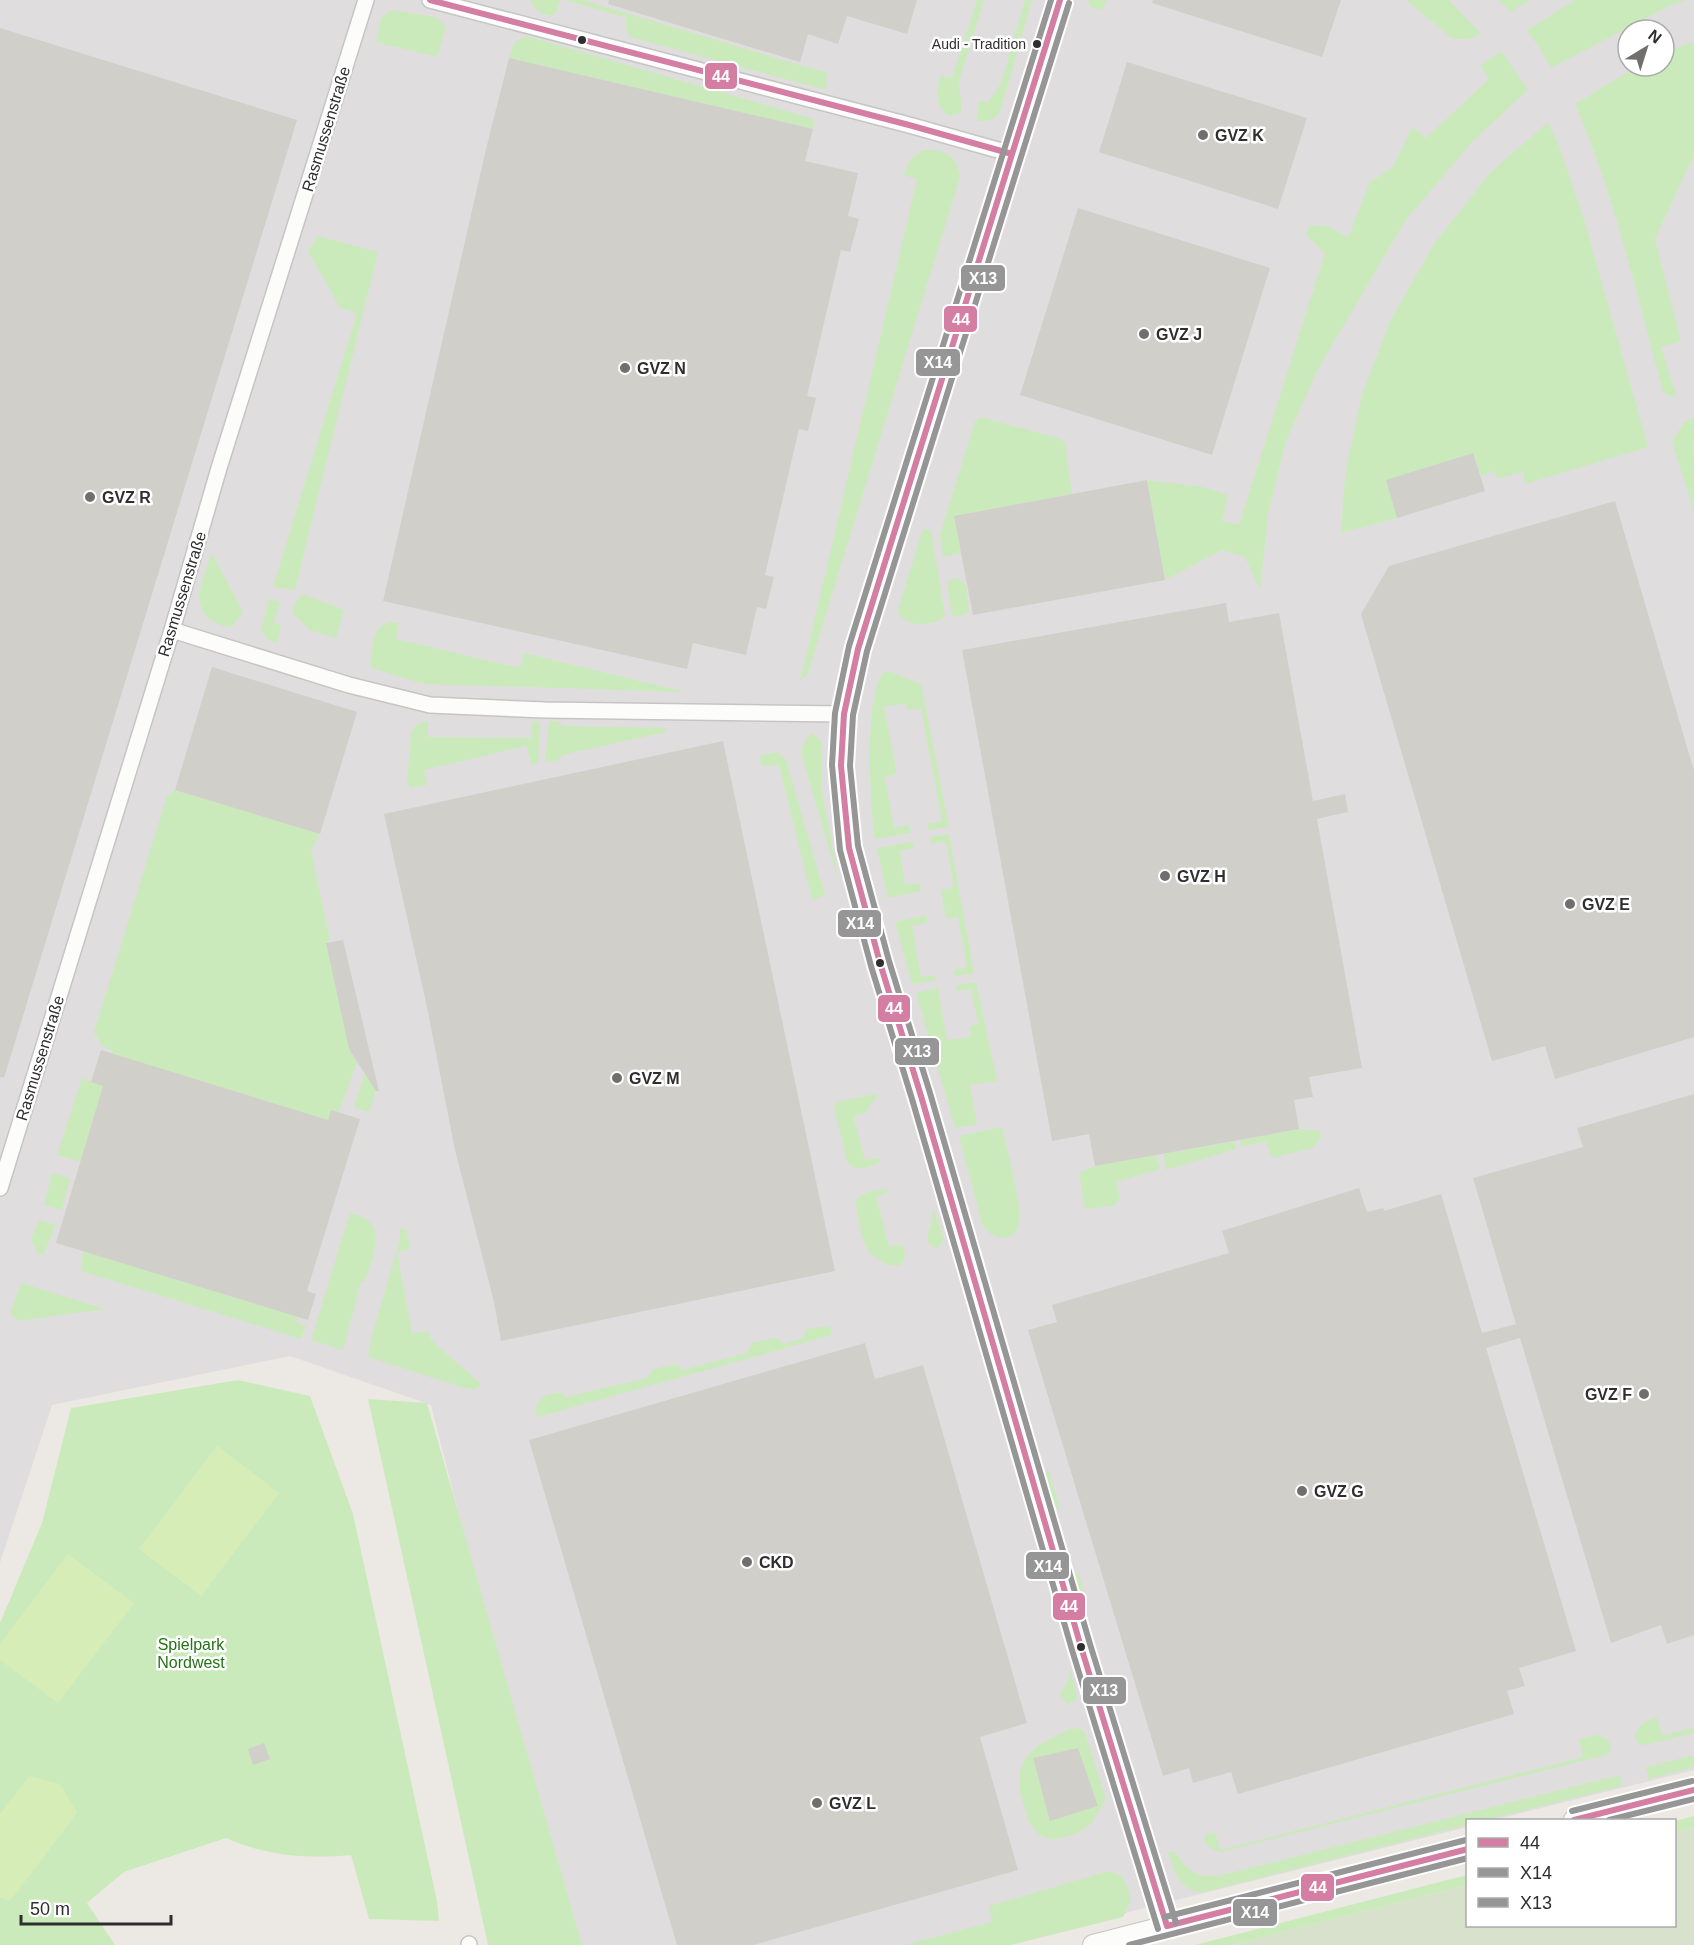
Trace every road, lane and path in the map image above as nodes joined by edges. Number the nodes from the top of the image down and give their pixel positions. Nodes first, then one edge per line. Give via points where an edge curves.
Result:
1 (366, 0) edge
2 (429, 0) edge
3 (1060, 0) edge
4 (1012, 154) junction
5 (172, 630) junction
6 (844, 714) junction
7 (0, 1188) edge
8 (1694, 1790) edge
9 (1582, 1819) edge
10 (1466, 1849) edge
11 (1167, 1926) junction
12 (1093, 1945) edge

1 - 5 street, Rasmussenstraße
2 - 4 street
3 - 4 street
4 - 6 street via 858,650
5 - 6 street via 349,685 430,705
5 - 7 street, Rasmussenstraße
6 - 11 street via 841,766 849,848 867,918
8 - 9 street
10 - 11 street
11 - 12 street

